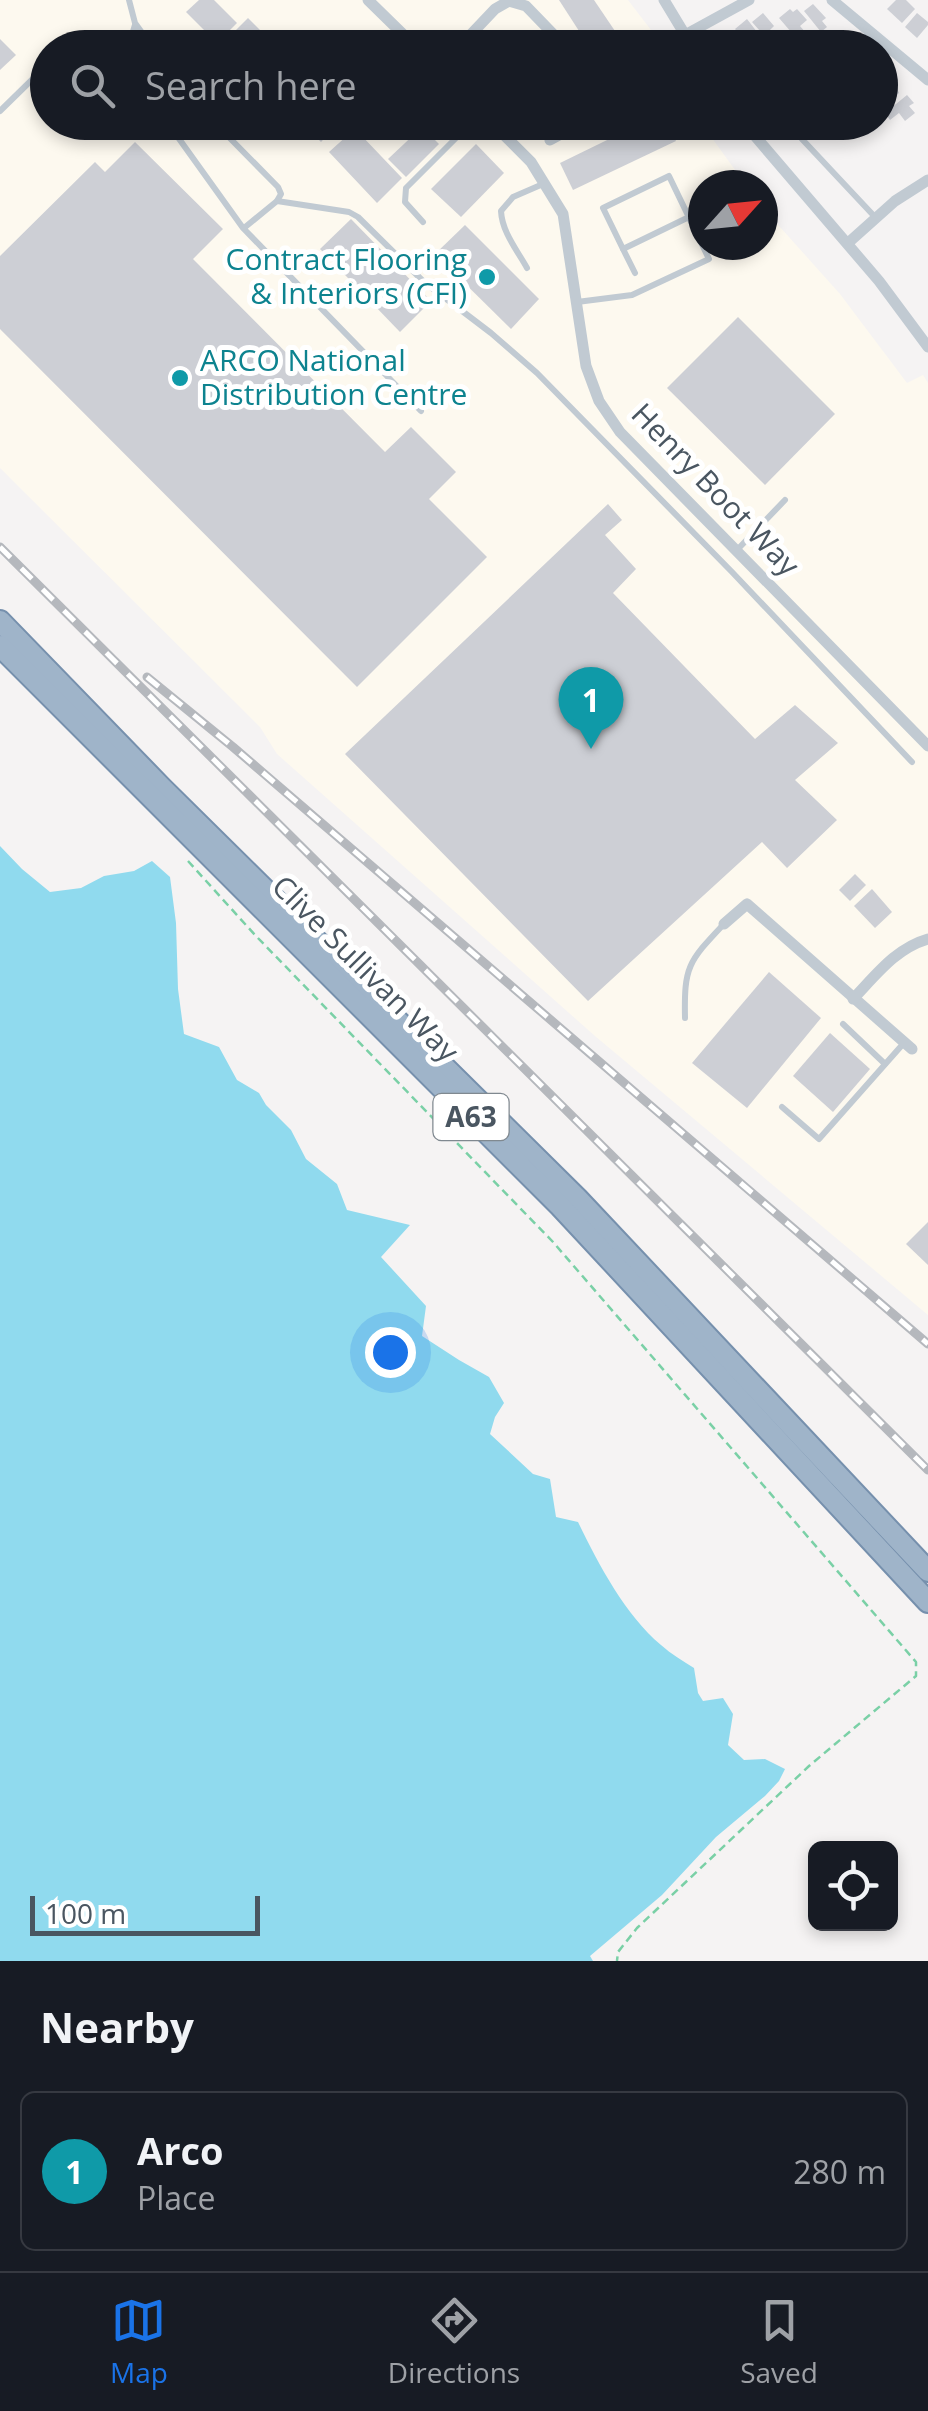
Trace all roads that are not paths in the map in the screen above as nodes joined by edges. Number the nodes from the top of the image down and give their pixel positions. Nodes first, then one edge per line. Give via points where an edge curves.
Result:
1 (129, 0) edge
2 (368, 0) edge
3 (664, 0) edge
4 (749, 0) edge
5 (832, 0) edge
6 (135, 24) junction
7 (133, 30) edge
8 (139, 30) edge
9 (399, 30) edge
10 (475, 30) edge
11 (550, 30) edge
12 (681, 30) edge
13 (693, 30) edge
14 (868, 30) edge
15 (898, 55) edge
16 (928, 80) edge
17 (30, 82) edge
18 (0, 111) edge
19 (180, 140) edge
20 (232, 140) edge
21 (454, 140) edge
22 (509, 140) edge
23 (758, 140) edge
24 (803, 140) edge
25 (928, 180) edge
26 (544, 183) junction
27 (277, 200) junction
28 (688, 215) edge
29 (688, 217) edge
30 (876, 217) junction
31 (422, 222) dead end
32 (243, 228) junction
33 (848, 242) junction
34 (623, 249) junction
35 (707, 260) edge
36 (527, 268) dead end
37 (635, 273) dead end
38 (576, 302) junction
39 (928, 347) edge
40 (422, 411) dead end
41 (785, 500) dead end
42 (688, 502) junction
43 (676, 514) junction
44 (736, 550) junction
45 (0, 621) edge
46 (0, 646) edge
47 (840, 656) junction
48 (825, 670) junction
49 (928, 746) edge
50 (912, 762) dead end
51 (724, 924) joint
52 (928, 938) edge
53 (853, 999) junction
54 (685, 1018) dead end
55 (843, 1024) dead end
56 (908, 1046) joint
57 (885, 1064) junction
58 (782, 1107) dead end
59 (928, 1572) edge
60 (928, 1602) edge

1 - 6 lane
2 - 9 street
3 - 12 street
4 - 13 street
5 - 14 street
6 - 7 lane
6 - 8 lane
10 - 11 street via 510,1 526,6
15 - 16 street
17 - 18 lane
19 - 32 lane
20 - 27 lane via 278,187
21 - 31 lane via 406,188 405,202
22 - 26 street, Henry Boot Way
23 - 33 street
24 - 30 lane
25 - 30 street
26 - 36 lane via 501,211
26 - 38 street, Henry Boot Way via 563,214
27 - 32 lane
27 - 43 lane via 358,216 424,282 537,373
28 - 34 lane via 669,176 603,208
29 - 34 lane
30 - 33 street
32 - 40 lane
33 - 39 street
34 - 37 lane
35 - 38 lane via 632,296
38 - 42 street, Henry Boot Way via 586,366 600,401 620,432
41 - 44 lane
42 - 43 lane
42 - 44 street, Henry Boot Way
43 - 48 lane
44 - 47 street, Henry Boot Way
45 - 59 highway, Clive Sullivan Way / A63 via 578,1198
46 - 60 highway, Clive Sullivan Way / A63 via 560,1206
47 - 48 lane
47 - 49 street, Henry Boot Way
48 - 50 lane
51 - 53 street via 747,904
51 - 54 lane via 689,964
52 - 53 street via 894,956
53 - 56 street
55 - 57 lane
56 - 57 lane
57 - 58 lane via 819,1139

